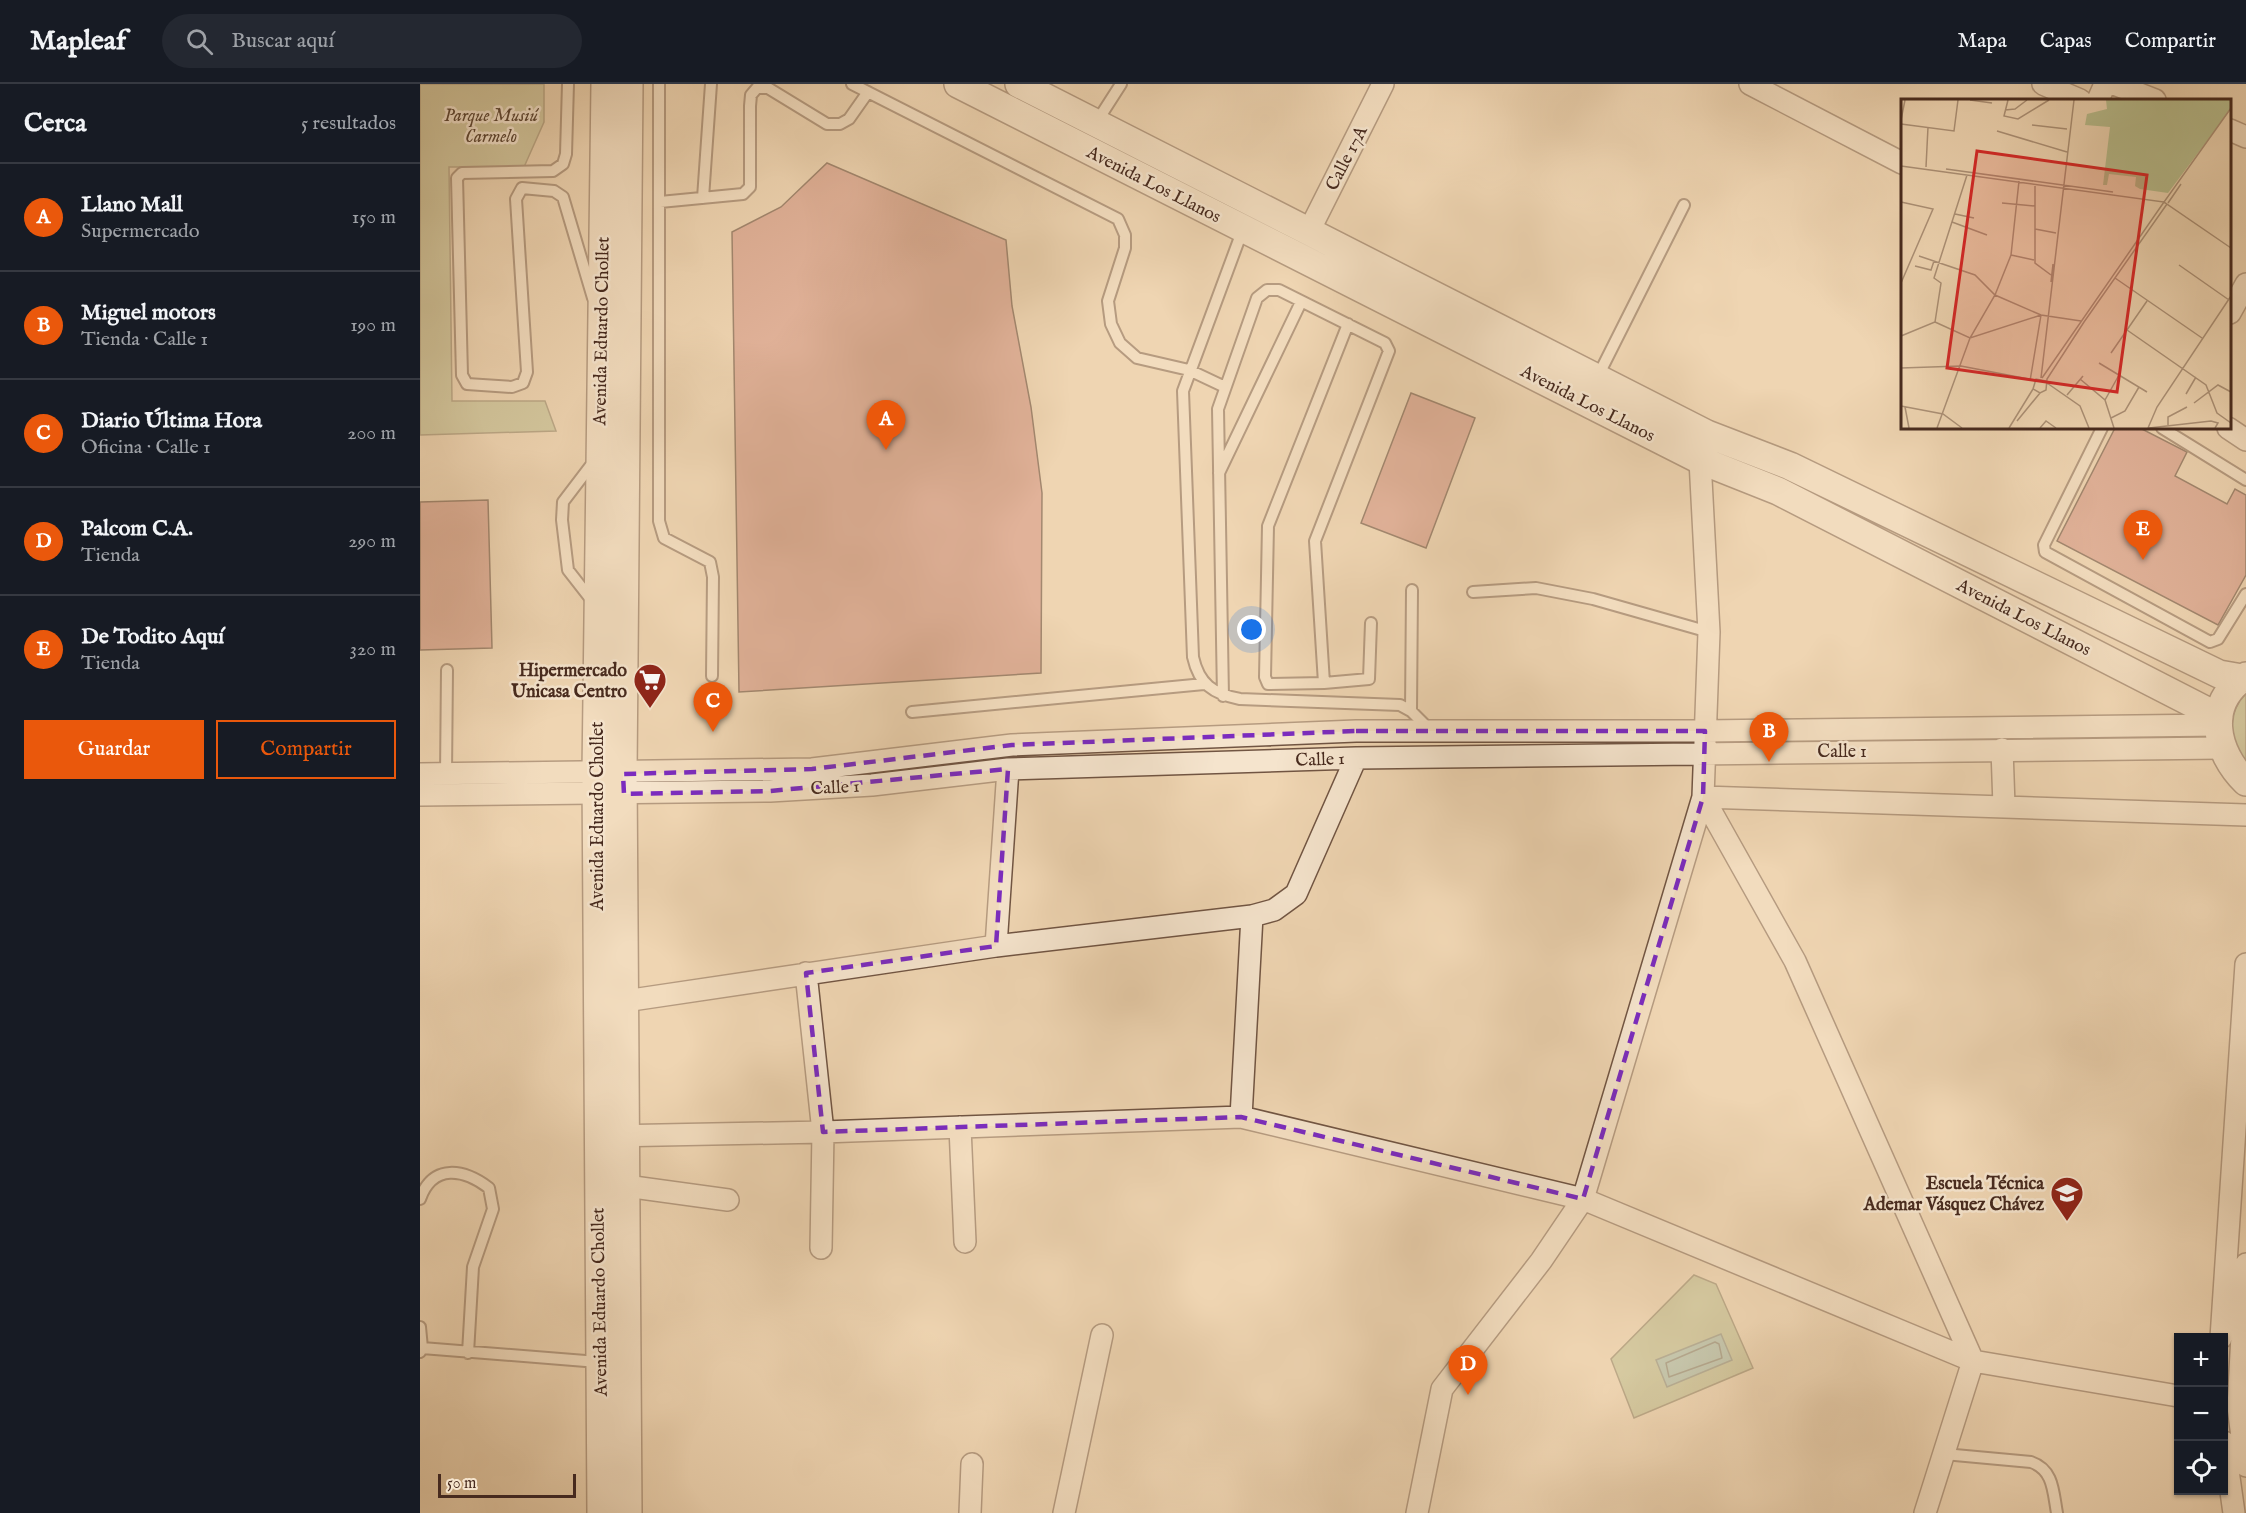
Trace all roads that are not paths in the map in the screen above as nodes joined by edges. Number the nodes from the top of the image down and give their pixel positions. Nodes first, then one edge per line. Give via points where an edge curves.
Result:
1 (568, 84) edge
2 (605, 84) edge
3 (629, 84) edge
4 (658, 84) edge
5 (711, 84) edge
6 (852, 84) edge
7 (958, 84) edge
8 (1019, 84) edge
9 (1121, 84) edge
10 (1383, 84) edge
11 (1750, 84) edge
12 (2043, 84) edge
13 (2105, 84) edge
14 (2114, 84) edge
15 (754, 86) edge
16 (868, 92) junction
17 (2078, 99) edge
18 (2098, 99) edge
19 (2152, 99) edge
20 (1096, 123) junction
21 (2231, 131) edge
22 (2246, 136) edge
23 (1901, 162) edge
24 (703, 198) junction
25 (660, 202) junction
26 (1684, 205) dead end
27 (1243, 229) junction
28 (1309, 231) junction
29 (2246, 284) edge
30 (1301, 302) junction
31 (2231, 310) edge
32 (1348, 324) junction
33 (601, 329) junction
34 (1189, 370) junction
35 (1597, 378) junction
36 (1225, 387) junction
37 (2102, 429) edge
38 (2164, 429) edge
39 (2230, 429) edge
40 (2246, 440) edge
41 (1703, 447) junction
42 (599, 456) junction
43 (1217, 476) junction
44 (2246, 480) edge
45 (1413, 590) dead end
46 (1473, 592) dead end
47 (2246, 594) edge
48 (597, 608) junction
49 (1371, 623) dead end
50 (1708, 632) junction
51 (447, 669) dead end
52 (712, 676) dead end
53 (2244, 677) edge
54 (1324, 683) junction
55 (1204, 684) junction
56 (1222, 696) junction
57 (1411, 711) junction
58 (912, 712) dead end
59 (2219, 730) junction
60 (1431, 731) junction
61 (1705, 742) junction
62 (2002, 749) junction
63 (1356, 758) junction
64 (1008, 769) junction
65 (420, 774) edge
66 (446, 774) junction
67 (2246, 782) edge
68 (596, 784) junction
69 (624, 784) junction
70 (420, 795) edge
71 (1702, 797) junction
72 (2004, 806) junction
73 (2246, 815) edge
74 (1252, 916) junction
75 (996, 946) junction
76 (2246, 964) edge
77 (806, 973) junction
78 (625, 1001) junction
79 (1240, 1117) junction
80 (960, 1127) junction
81 (823, 1132) junction
82 (626, 1134) junction
83 (598, 1137) junction
84 (626, 1186) junction
85 (420, 1199) edge
86 (1583, 1199) junction
87 (728, 1200) dead end
88 (965, 1242) dead end
89 (821, 1248) dead end
90 (2246, 1264) edge
91 (420, 1327) edge
92 (2221, 1333) edge
93 (1102, 1335) dead end
94 (421, 1350) edge
95 (468, 1353) junction
96 (1973, 1361) junction
97 (600, 1362) junction
98 (2174, 1395) edge
99 (2236, 1406) edge
100 (1944, 1454) junction
101 (972, 1464) dead end
102 (2246, 1466) edge
103 (2228, 1474) edge
104 (601, 1513) edge
105 (628, 1513) edge
106 (970, 1513) edge
107 (1064, 1513) edge
108 (1417, 1513) edge
109 (1925, 1513) edge
110 (2057, 1513) edge
111 (2234, 1513) edge

1 - 33 lane via 563,164 553,171 462,173 457,178 462,375 467,384 513,387 523,383 527,372 516,199 522,188 554,191 563,197
2 - 33 street, Avenida Eduardo Chollet
3 - 69 street, Avenida Eduardo Chollet
4 - 25 lane
5 - 24 lane
6 - 16 lane
7 - 27 street, Avenida Los Llanos
8 - 20 street, Avenida Los Llanos
9 - 20 lane
10 - 28 street, Calle 17A
11 - 23 street
12 - 17 street
13 - 18 street
14 - 19 street
15 - 16 lane via 768,88 827,124 849,119
15 - 24 lane via 750,106 750,188 742,194
16 - 34 lane via 1118,219 1125,235 1125,248 1108,301 1115,334 1137,358
20 - 28 street, Avenida Los Llanos
21 - 22 street
24 - 25 lane
25 - 52 lane via 659,520 664,538 710,562
26 - 35 lane
27 - 34 lane
27 - 41 street, Avenida Los Llanos
28 - 35 street, Avenida Los Llanos
29 - 31 street
30 - 32 lane
30 - 36 lane via 1279,290 1267,290 1257,298
30 - 43 lane
32 - 54 lane via 1385,342 1389,351 1315,541
32 - 54 lane via 1267,537 1265,677 1268,684
33 - 42 street, Avenida Eduardo Chollet
34 - 36 lane
34 - 55 lane via 1183,390 1193,657
35 - 41 street, Avenida Los Llanos
36 - 43 lane via 1218,409
37 - 47 lane via 2044,545 2045,552 2210,642 2218,639
38 - 44 lane
39 - 40 street
41 - 50 street
41 - 53 street, Avenida Los Llanos via 1790,466 2219,674
41 - 59 street, Avenida Los Llanos
42 - 48 street, Avenida Eduardo Chollet
42 - 48 lane via 563,502 562,520 568,570
43 - 56 lane
45 - 57 lane
46 - 50 lane via 1536,588 1593,599
48 - 68 street, Avenida Eduardo Chollet
49 - 54 lane via 1369,679
50 - 61 street
51 - 66 lane
53 - 59 street via 2227,695
55 - 56 lane
55 - 58 lane
56 - 57 lane via 1386,703
57 - 60 lane
59 - 61 street, Calle 1
59 - 62 street, Calle 1
59 - 67 street via 2230,767
60 - 61 street, Calle 1
60 - 69 street, Calle 1 via 1012,746 812,769
61 - 62 street, Calle 1
61 - 63 street, Calle 1
61 - 71 street
62 - 72 street
63 - 64 street, Calle 1
63 - 74 street via 1296,894 1274,910
64 - 69 street, Calle 1 via 872,785 770,791
64 - 75 street
65 - 66 street, Calle 1
66 - 68 street, Calle 1
68 - 69 street, Calle 1
68 - 70 street, Calle 1
68 - 83 street, Avenida Eduardo Chollet
69 - 78 street, Avenida Eduardo Chollet
71 - 72 street
71 - 86 street
71 - 96 street via 1795,961
72 - 73 street
74 - 75 street
74 - 79 street
75 - 77 street
76 - 92 street
77 - 78 street
77 - 81 street
78 - 82 street, Avenida Eduardo Chollet
79 - 80 street
79 - 86 street
80 - 81 street
80 - 88 street
81 - 82 street
81 - 89 street
82 - 83 street
82 - 84 street, Avenida Eduardo Chollet
83 - 97 street, Avenida Eduardo Chollet
84 - 87 street
84 - 105 street, Avenida Eduardo Chollet
85 - 95 lane via 424,1186 452,1171 477,1179 489,1188 493,1209 473,1267
86 - 96 street
86 - 108 street via 1541,1261 1442,1389
90 - 99 street
91 - 94 lane
93 - 107 street
94 - 95 lane
95 - 97 lane
96 - 98 street
96 - 100 street
97 - 104 street, Avenida Eduardo Chollet
99 - 102 street
100 - 109 street
100 - 110 lane via 2041,1466 2049,1474
101 - 106 street
103 - 111 street

